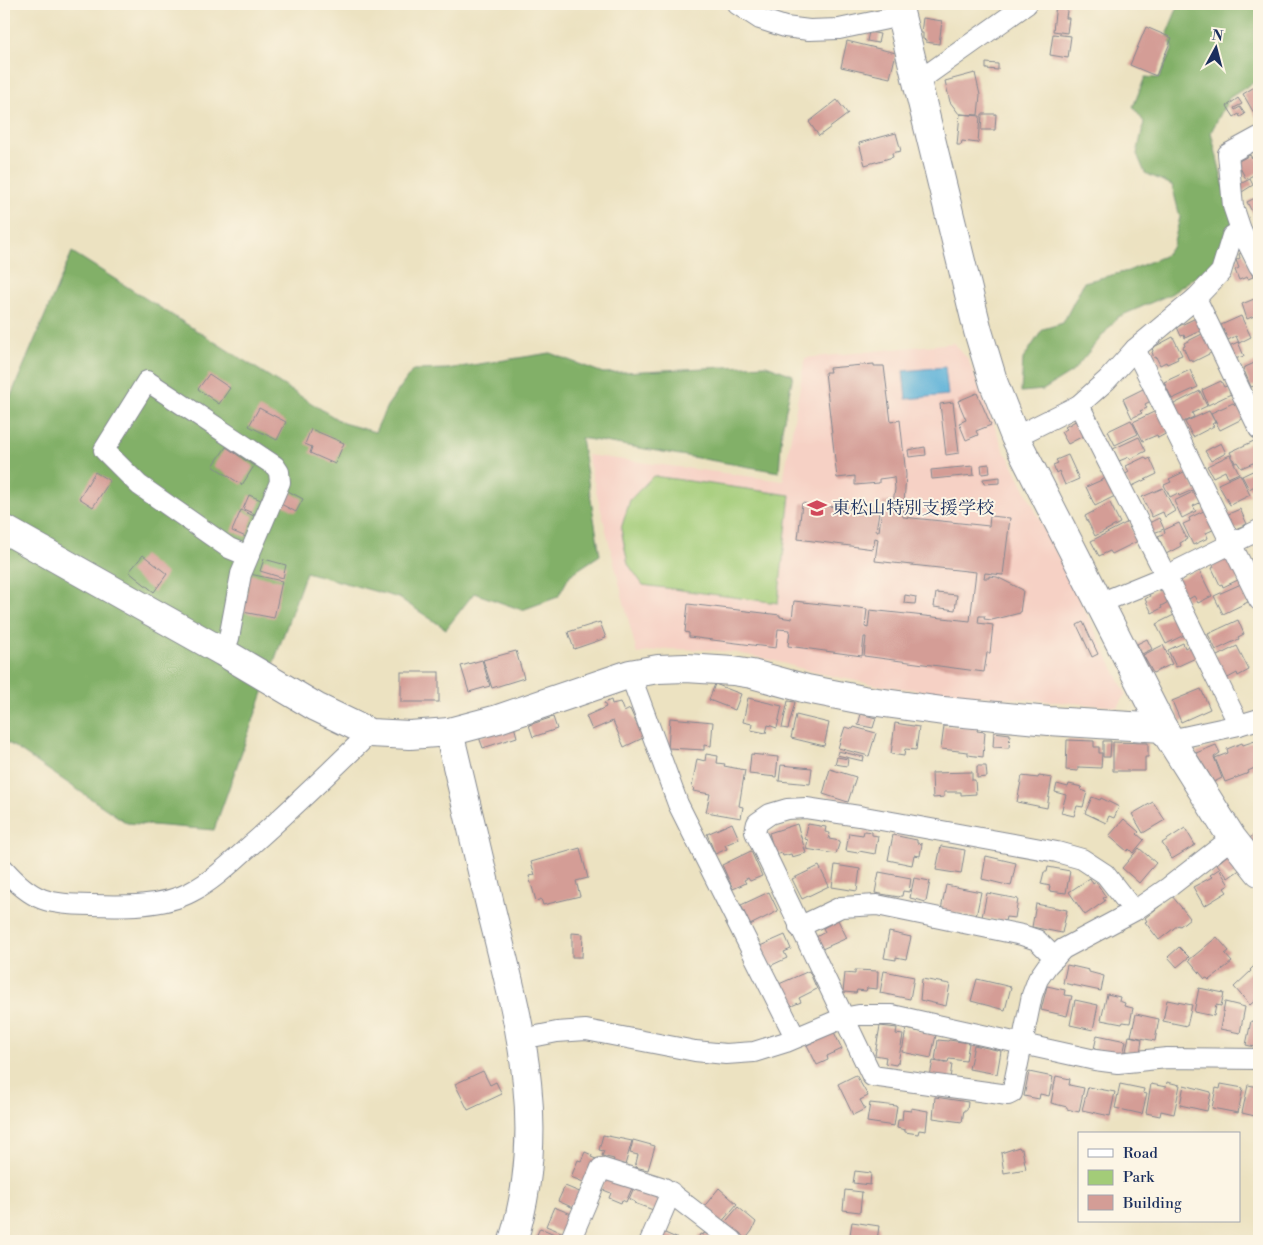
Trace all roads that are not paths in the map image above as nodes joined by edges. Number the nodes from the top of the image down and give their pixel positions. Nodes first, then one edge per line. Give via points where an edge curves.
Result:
1 (737, 4) edge
2 (1027, 4) edge
3 (900, 10) edge
4 (916, 82) junction
5 (1259, 137) edge
6 (1242, 230) junction
7 (1259, 266) edge
8 (1196, 298) junction
9 (1135, 349) junction
10 (1079, 405) junction
11 (1259, 429) edge
12 (1015, 436) junction
13 (4, 529) edge
14 (1259, 530) edge
15 (1232, 543) junction
16 (248, 556) junction
17 (1166, 576) junction
18 (1259, 600) edge
19 (1100, 603) junction
20 (223, 652) junction
21 (630, 674) junction
22 (1259, 719) edge
23 (1238, 725) junction
24 (449, 732) junction
25 (370, 733) junction
26 (1167, 734) junction
27 (1232, 838) junction
28 (4, 869) edge
29 (1259, 872) edge
30 (1134, 911) junction
31 (799, 927) junction
32 (1055, 958) junction
33 (843, 1018) junction
34 (795, 1037) junction
35 (522, 1039) junction
36 (1022, 1044) junction
37 (1259, 1059) edge
38 (671, 1192) junction
39 (513, 1241) edge
40 (570, 1241) edge
41 (650, 1241) edge
42 (733, 1241) edge

1 - 3 street via 760,19 809,30 839,29
2 - 4 street
3 - 4 street
4 - 12 street via 978,331 994,384
5 - 6 street via 1228,154 1233,206
6 - 7 street
6 - 8 street via 1232,236 1221,272
8 - 9 street
8 - 11 street
9 - 10 street
9 - 15 street
10 - 12 street
10 - 17 street
12 - 19 street
13 - 20 street
14 - 15 street
15 - 17 street
15 - 18 street
16 - 16 street via 280,482 279,472 275,466 147,381 104,450 139,485 229,548
16 - 20 street
17 - 19 street
17 - 23 street
19 - 26 street
20 - 25 street via 316,707
21 - 24 street via 498,719
21 - 26 street via 658,669 725,670 863,700
21 - 34 street via 678,804
22 - 23 street
23 - 26 street
24 - 25 street via 410,735
24 - 35 street
25 - 28 street via 216,877 190,893 157,903 122,906 63,904 40,900
26 - 27 street
27 - 29 street
27 - 30 street
30 - 31 street via 1105,874 1082,859 859,816 806,808 787,809 770,814 757,823 754,832
30 - 32 street via 1063,949
31 - 32 street via 841,907 877,905 1022,935 1037,940
31 - 33 street
32 - 36 street via 1038,979
33 - 34 street
33 - 36 street via 892,1015
33 - 36 street via 875,1078 1008,1095 1012,1093
34 - 35 street via 754,1052 726,1054 586,1030
35 - 39 street via 528,1095 529,1152 521,1211
36 - 37 street via 1118,1063 1167,1058
38 - 40 street via 601,1168
38 - 41 street
38 - 42 street

